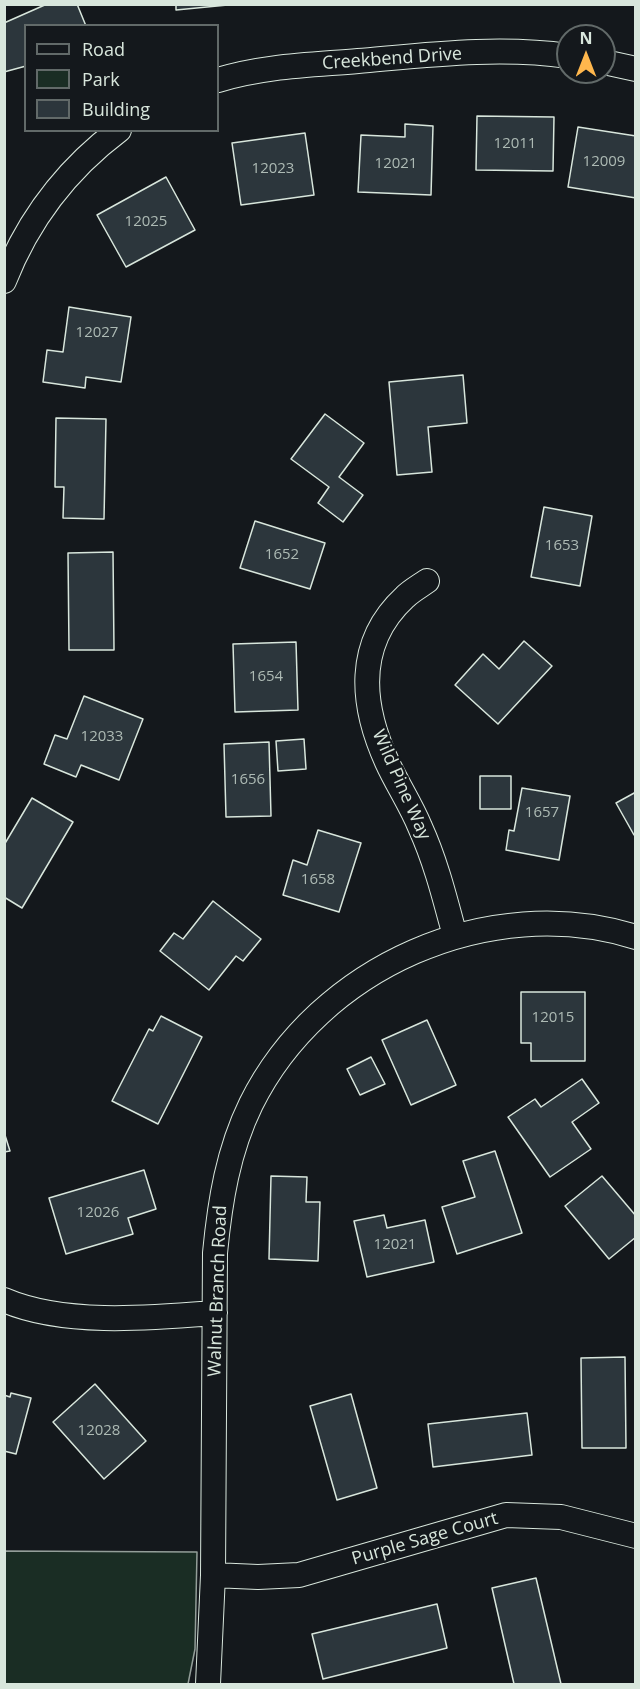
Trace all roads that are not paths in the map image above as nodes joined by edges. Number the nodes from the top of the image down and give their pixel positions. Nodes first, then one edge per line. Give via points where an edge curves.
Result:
1 (556, 55) edge
2 (616, 65) edge
3 (636, 69) edge
4 (219, 80) edge
5 (116, 132) edge
6 (4, 280) edge
7 (427, 581) dead end
8 (455, 936) junction
9 (636, 937) edge
10 (4, 1300) edge
11 (215, 1313) junction
12 (636, 1536) edge
13 (213, 1575) junction
14 (208, 1684) edge

1 - 4 street, Creekbend Drive via 490,51 426,55 267,69
2 - 3 street
5 - 6 street via 66,178 38,214
7 - 8 street, Wild Pine Way via 405,597 373,644 366,671 368,702 378,741 438,874
8 - 9 street, Walnut Branch Road via 533,924 581,925
8 - 11 street, Walnut Branch Road via 416,949 368,975 295,1038 267,1077 232,1151 220,1200
10 - 11 street via 82,1318
11 - 13 street, Walnut Branch Road
12 - 13 street, Purple Sage Court via 561,1517 506,1515 299,1575
13 - 14 street, Walnut Branch Road

